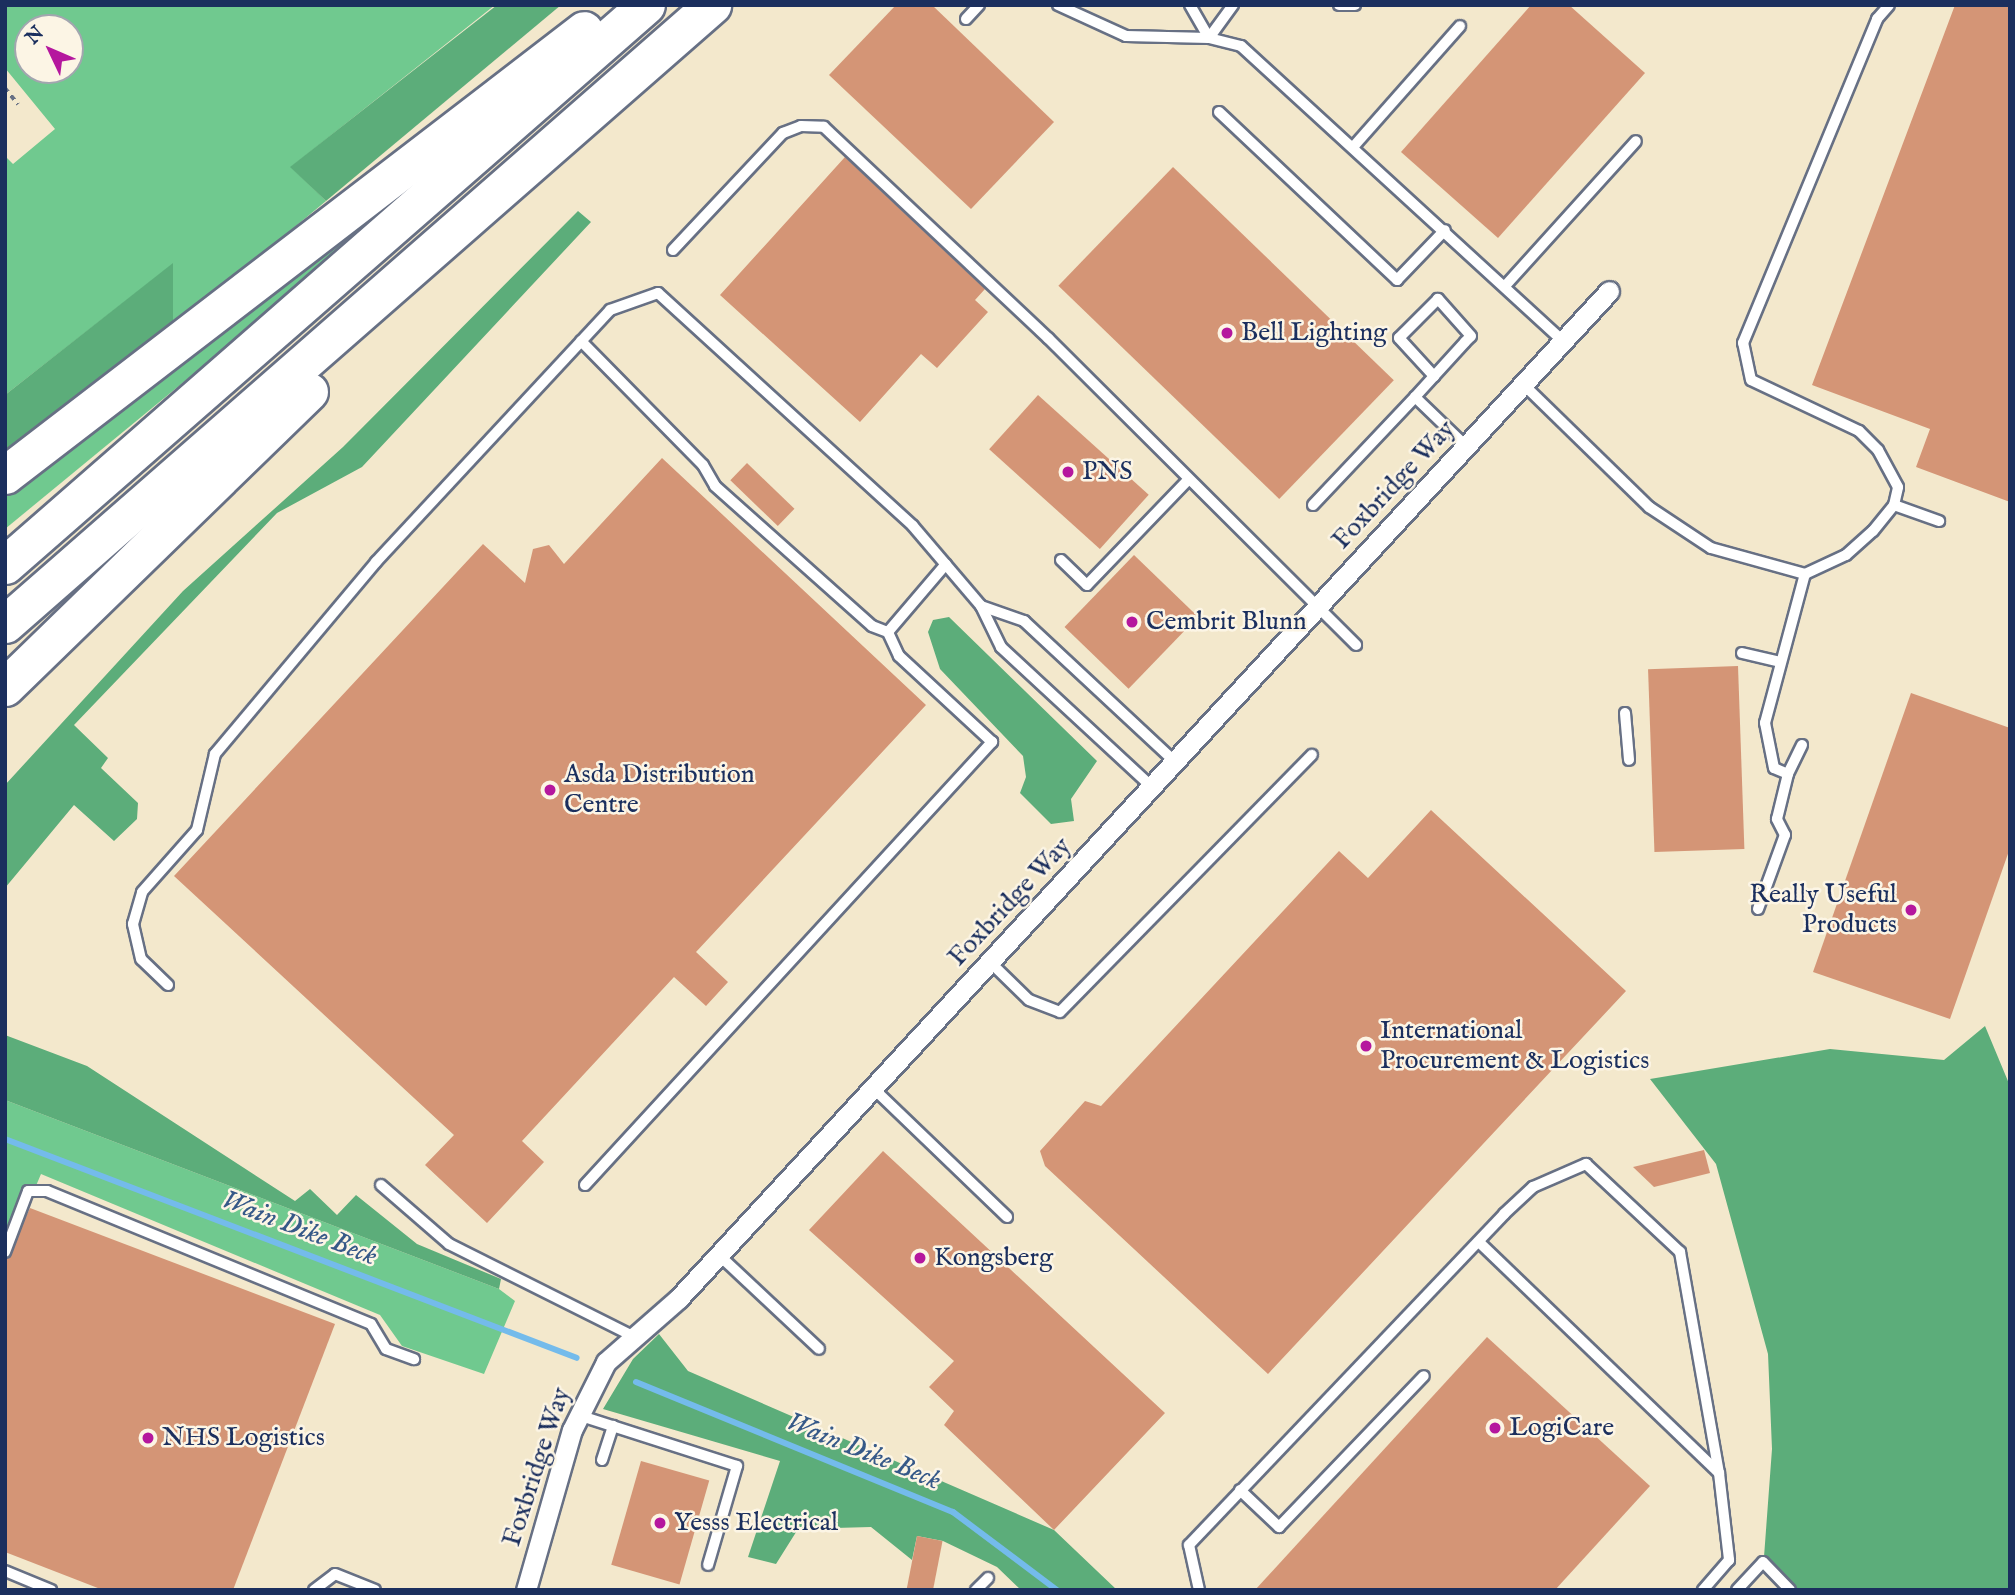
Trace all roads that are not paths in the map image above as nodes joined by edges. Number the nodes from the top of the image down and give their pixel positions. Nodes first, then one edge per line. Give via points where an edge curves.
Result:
1 (616, 5) edge
2 (646, 5) edge
3 (712, 5) edge
4 (979, 5) edge
5 (1059, 5) edge
6 (1190, 5) edge
7 (1233, 5) edge
8 (1339, 5) edge
9 (1355, 5) edge
10 (1889, 5) edge
11 (966, 19) dead end
12 (1460, 26) dead end
13 (1209, 37) junction
14 (670, 43) junction
15 (1219, 112) dead end
16 (1636, 141) dead end
17 (1354, 146) junction
18 (1445, 230) junction
19 (673, 250) dead end
20 (1505, 286) junction
21 (1609, 291) dead end
22 (581, 341) junction
23 (1563, 341) junction
24 (1434, 376) junction
25 (1524, 384) junction
26 (1415, 397) junction
27 (1466, 446) junction
28 (5, 475) edge
29 (1188, 480) junction
30 (1312, 505) dead end
31 (1894, 505) junction
32 (1939, 521) dead end
33 (1061, 560) dead end
34 (5, 565) edge
35 (946, 565) junction
36 (1805, 573) junction
37 (1320, 605) junction
38 (981, 606) junction
39 (5, 625) edge
40 (888, 632) junction
41 (1356, 645) dead end
42 (1742, 653) dead end
43 (1780, 662) junction
44 (5, 687) edge
45 (1625, 713) dead end
46 (1802, 745) dead end
47 (1312, 755) dead end
48 (1629, 760) dead end
49 (1175, 762) junction
50 (1788, 775) junction
51 (1152, 787) junction
52 (1758, 909) dead end
53 (990, 962) junction
54 (168, 985) dead end
55 (873, 1088) junction
56 (381, 1185) dead end
57 (585, 1185) dead end
58 (1007, 1217) dead end
59 (1479, 1242) junction
60 (5, 1252) edge
61 (719, 1255) junction
62 (631, 1335) junction
63 (818, 1349) dead end
64 (414, 1359) dead end
65 (1424, 1376) dead end
66 (578, 1415) junction
67 (613, 1426) junction
68 (603, 1460) dead end
69 (1719, 1473) junction
70 (1240, 1490) junction
71 (708, 1565) dead end
72 (5, 1571) edge
73 (988, 1578) dead end
74 (51, 1590) edge
75 (314, 1590) edge
76 (375, 1590) edge
77 (526, 1590) edge
78 (976, 1590) edge
79 (1199, 1590) edge
80 (1703, 1590) edge
81 (1737, 1590) edge
82 (1790, 1590) edge

1 - 28 highway
2 - 34 highway
3 - 14 highway
4 - 11 lane
5 - 13 lane via 1126,36
6 - 13 lane
7 - 13 lane
8 - 9 lane
10 - 31 lane via 1877,19 1743,343 1751,380 1859,431 1878,450 1898,487
12 - 17 lane
13 - 17 lane via 1251,53
14 - 39 highway
14 - 44 highway
15 - 18 lane via 1397,280
16 - 20 lane
17 - 18 lane
18 - 20 lane
19 - 29 lane via 783,133 801,125 824,127
20 - 23 lane
21 - 23 street, Foxbridge Way
22 - 35 lane via 610,310 658,293 913,526
22 - 40 lane via 715,485 872,626
22 - 54 lane via 376,562 215,754 197,831 142,892 133,924 141,958
23 - 25 street, Foxbridge Way
24 - 24 lane via 1471,336 1438,299 1399,338
24 - 26 lane
25 - 27 street, Foxbridge Way
25 - 36 lane via 1623,483 1682,531 1754,564
26 - 27 lane
26 - 30 lane
27 - 37 street, Foxbridge Way
29 - 33 lane via 1087,585
29 - 37 lane
31 - 32 lane
31 - 36 lane via 1846,555
35 - 38 lane
35 - 40 lane
36 - 43 lane
37 - 41 lane
37 - 49 street, Foxbridge Way
38 - 49 lane via 1024,621
38 - 51 lane via 1001,647
40 - 57 lane via 898,656 992,742
42 - 43 lane
43 - 50 lane via 1765,723 1774,768
45 - 48 lane
46 - 50 lane
47 - 53 lane via 1060,1012 1029,1000
49 - 51 street, Foxbridge Way
50 - 52 lane via 1777,819 1785,835
51 - 53 street, Foxbridge Way
53 - 55 street, Foxbridge Way
55 - 58 lane
55 - 61 street, Foxbridge Way
56 - 62 lane via 449,1244
59 - 69 lane
59 - 69 lane via 1533,1187 1586,1164 1680,1252
59 - 70 lane
60 - 64 lane via 28,1191 47,1191 371,1324 386,1349
61 - 62 street, Foxbridge Way
61 - 63 lane
62 - 66 street, Foxbridge Way via 606,1362
65 - 70 lane via 1279,1527
66 - 67 lane
66 - 77 street, Foxbridge Way
67 - 68 lane
67 - 71 lane via 737,1466
69 - 80 lane via 1729,1560
70 - 79 lane via 1189,1545
72 - 74 lane
73 - 78 lane
75 - 76 lane via 335,1574
81 - 82 lane via 1763,1562

